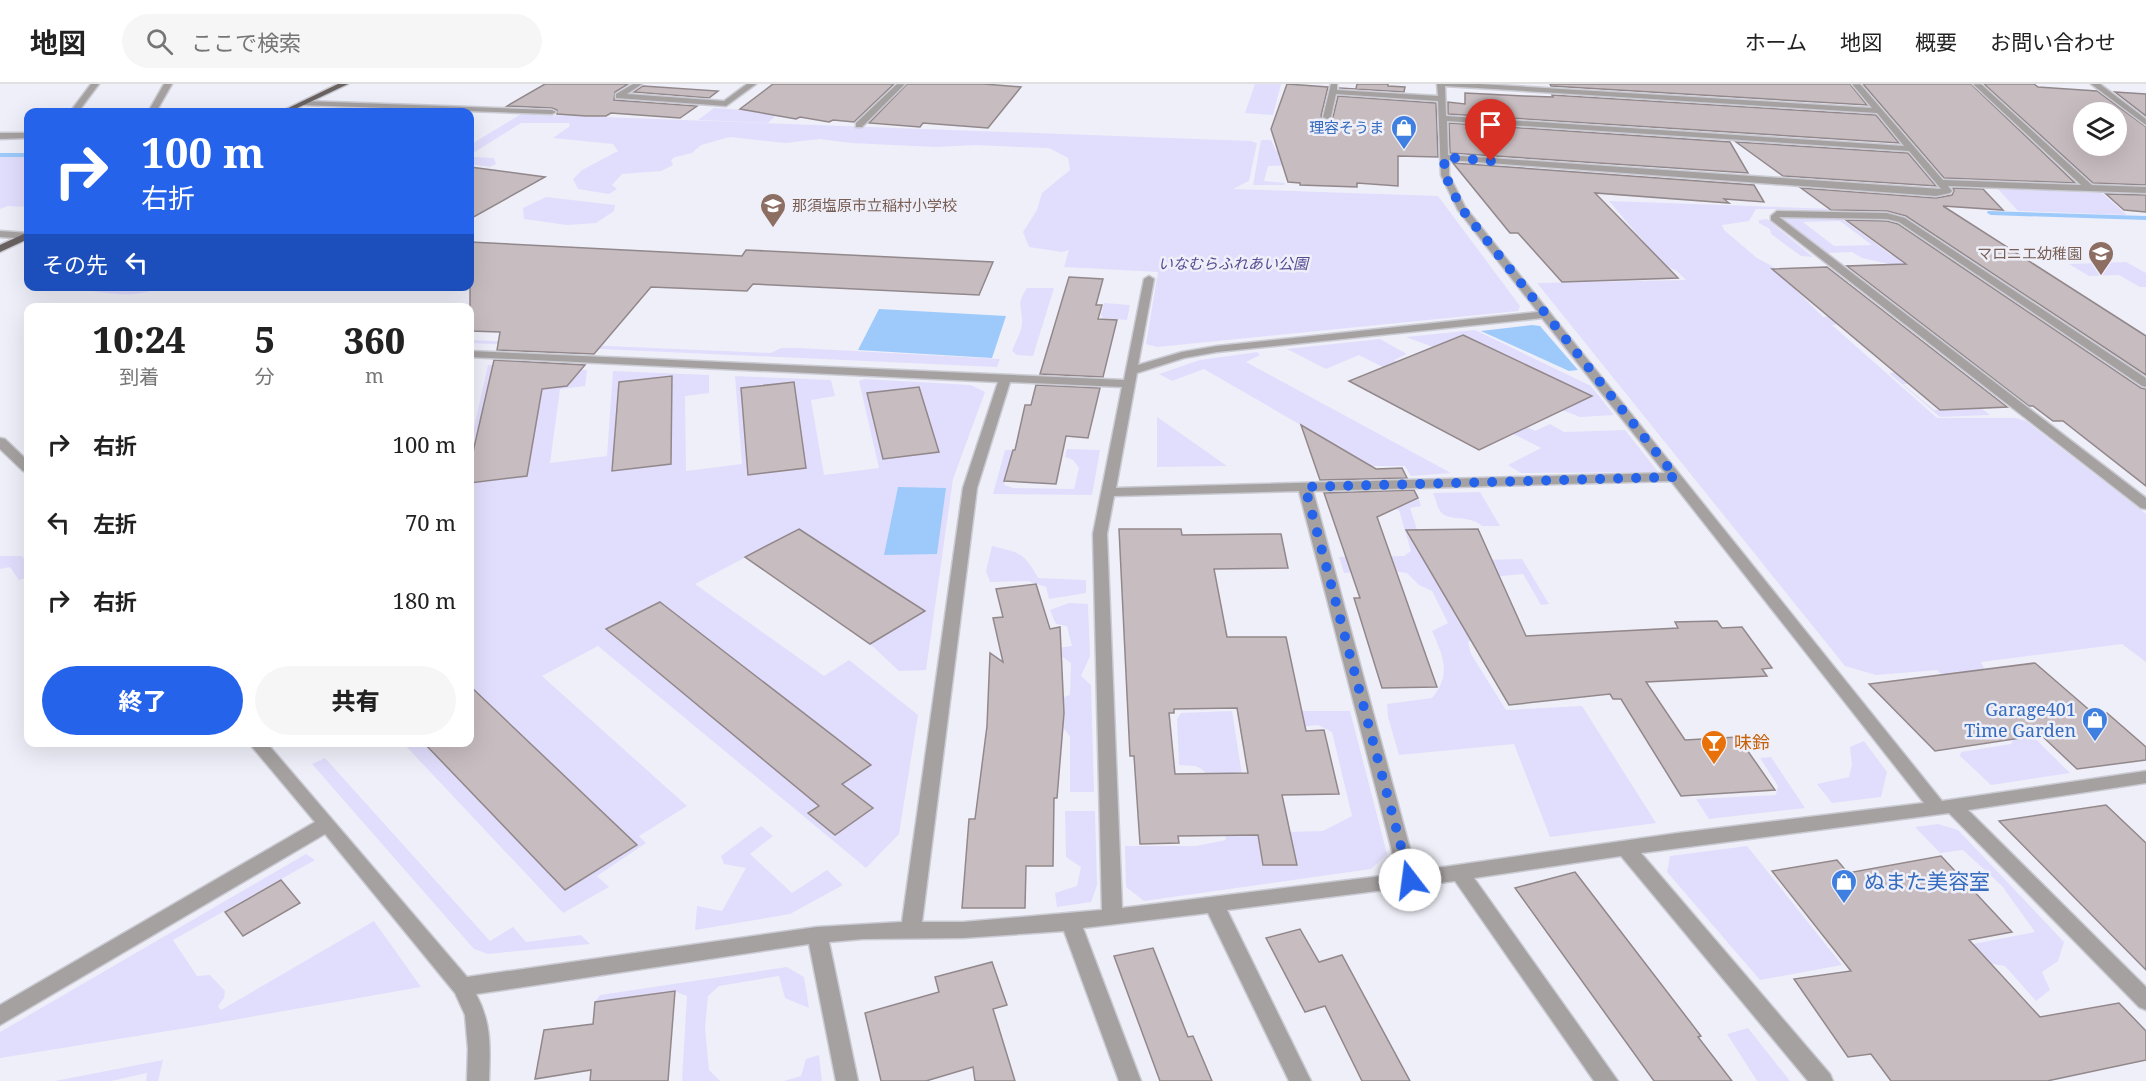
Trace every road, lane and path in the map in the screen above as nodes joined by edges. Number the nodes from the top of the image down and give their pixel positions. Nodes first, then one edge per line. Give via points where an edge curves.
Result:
1 (96, 84) edge
2 (168, 84) edge
3 (344, 84) edge
4 (638, 84) edge
5 (752, 84) edge
6 (901, 84) edge
7 (1442, 84) edge
8 (1856, 84) edge
9 (1977, 84) edge
10 (2095, 84) edge
11 (1334, 88) edge
12 (1442, 99) junction
13 (304, 103) junction
14 (77, 108) edge
15 (154, 108) edge
16 (293, 108) edge
17 (442, 108) edge
18 (474, 109) edge
19 (1879, 111) junction
20 (552, 112) dead end
21 (1328, 117) dead end
22 (1443, 118) junction
23 (2146, 123) edge
24 (859, 125) dead end
25 (0, 136) edge
26 (24, 136) edge
27 (1911, 149) junction
28 (1444, 157) junction
29 (1941, 183) junction
30 (2091, 189) junction
31 (2146, 190) edge
32 (0, 234) edge
33 (24, 237) edge
34 (24, 239) edge
35 (11, 243) joint
36 (0, 249) edge
37 (1149, 279) dead end
38 (1547, 314) junction
39 (474, 354) edge
40 (1005, 378) junction
41 (1129, 378) junction
42 (2146, 383) edge
43 (0, 441) edge
44 (24, 462) edge
45 (1676, 477) junction
46 (1305, 487) junction
47 (1107, 492) junction
48 (2146, 506) edge
49 (260, 747) edge
50 (2146, 777) edge
51 (1946, 807) junction
52 (327, 824) junction
53 (1626, 848) junction
54 (1460, 873) junction
55 (1410, 880) junction
56 (1214, 904) junction
57 (1112, 916) junction
58 (1071, 922) junction
59 (911, 930) junction
60 (817, 935) junction
61 (462, 987) junction
62 (2146, 1001) edge
63 (0, 1016) edge
64 (478, 1081) edge
65 (847, 1081) edge
66 (1130, 1081) edge
67 (1300, 1081) edge
68 (1607, 1081) edge
69 (1822, 1081) edge

1 - 14 street
2 - 15 street
3 - 13 main road
4 - 5 street via 619,96 726,104
6 - 24 street
7 - 12 street
7 - 19 street
8 - 19 street
9 - 30 street
10 - 23 street
11 - 12 street
11 - 21 street
12 - 22 street
13 - 16 main road
13 - 17 street
18 - 20 street
19 - 27 street
22 - 27 street
22 - 28 street
25 - 26 street
27 - 29 street
28 - 29 street via 1936,193 1947,191
28 - 38 street via 1445,175 1461,208
29 - 30 street
30 - 31 street
32 - 33 street
34 - 35 street
35 - 36 main road
37 - 41 street
38 - 41 street via 1217,349 1182,355
38 - 45 street
39 - 40 street
40 - 41 street
40 - 59 street via 970,488
41 - 47 street
42 - 48 street via 1902,220 1887,216 1777,214 1774,218
43 - 44 street
45 - 46 street
45 - 51 street
46 - 47 street
46 - 55 street
47 - 57 street via 1100,534
49 - 52 street
50 - 51 street
51 - 53 street
51 - 62 street
52 - 61 street
52 - 63 street
53 - 54 street
53 - 69 street
54 - 55 street
54 - 68 street
55 - 56 street
56 - 57 street
56 - 67 street
57 - 58 street
58 - 59 street
58 - 66 street
59 - 60 street
60 - 61 street
60 - 65 street
61 - 64 street via 476,1016

